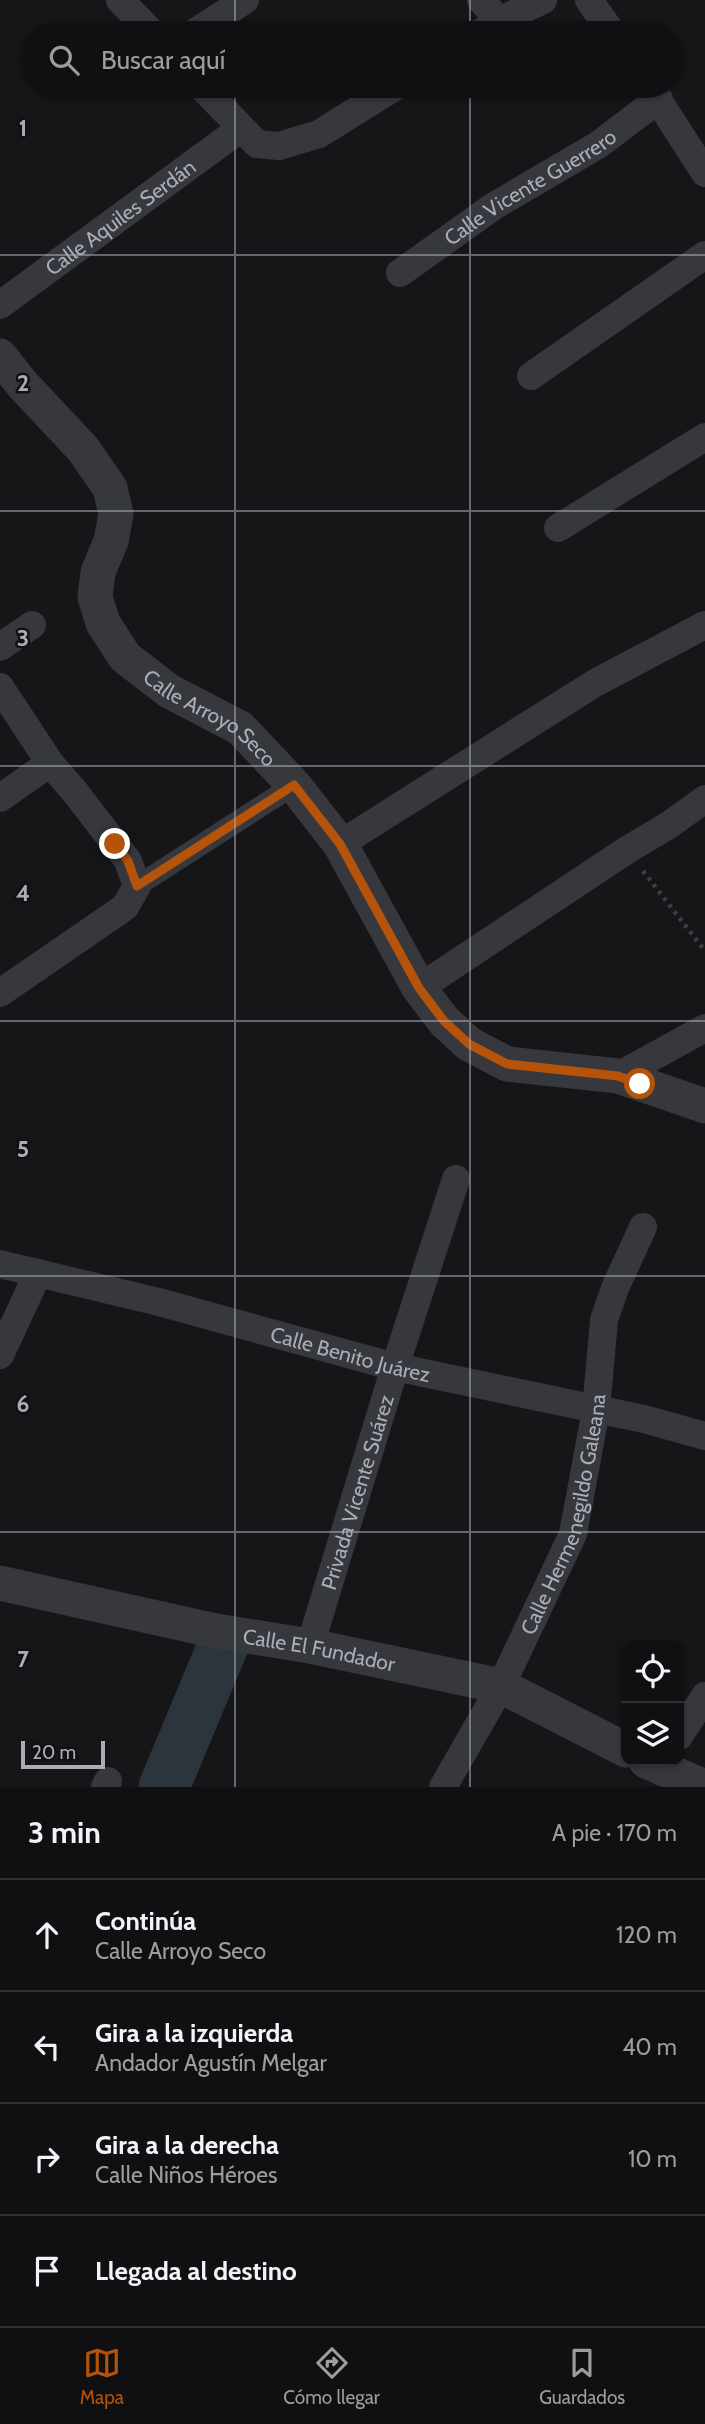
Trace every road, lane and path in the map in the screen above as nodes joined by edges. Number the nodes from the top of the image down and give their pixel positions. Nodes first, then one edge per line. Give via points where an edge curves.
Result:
1 (120, 0) edge
2 (245, 0) edge
3 (481, 0) edge
4 (543, 0) edge
5 (589, 0) edge
6 (140, 21) edge
7 (213, 21) edge
8 (488, 21) edge
9 (502, 21) edge
10 (604, 21) edge
11 (212, 98) edge
12 (377, 98) edge
13 (649, 98) edge
14 (657, 98) edge
15 (240, 129) junction
16 (705, 173) edge
17 (705, 255) edge
18 (400, 273) dead end
19 (0, 305) edge
20 (0, 356) edge
21 (531, 376) dead end
22 (705, 437) edge
23 (558, 528) dead end
24 (32, 625) dead end
25 (705, 625) edge
26 (0, 647) edge
27 (0, 687) edge
28 (50, 763) junction
29 (294, 785) junction
30 (0, 798) edge
31 (705, 799) edge
32 (340, 844) junction
33 (627, 850) junction
34 (137, 886) junction
35 (705, 951) edge
36 (419, 988) junction
37 (0, 993) edge
38 (705, 1028) edge
39 (618, 1076) junction
40 (705, 1106) edge
41 (456, 1179) dead end
42 (643, 1227) dead end
43 (0, 1264) edge
44 (38, 1273) junction
45 (0, 1355) edge
46 (395, 1367) junction
47 (596, 1410) junction
48 (705, 1436) edge
49 (0, 1583) edge
50 (310, 1646) junction
51 (501, 1686) junction
52 (705, 1696) edge
53 (684, 1728) edge
54 (621, 1747) edge
55 (662, 1766) edge
56 (443, 1787) edge
57 (705, 1787) edge

1 - 6 street
2 - 7 street
3 - 8 street
4 - 9 street
5 - 10 street
11 - 15 street
12 - 15 street via 319,134 279,146 257,144
13 - 18 street, Calle Vicente Guerrero via 598,145 495,206
14 - 16 street
15 - 19 street, Calle Aquiles Serdán
17 - 21 street
20 - 29 street, Calle Arroyo Seco via 83,449 110,488 116,514 95,597 103,623 125,657 169,691 240,728
22 - 23 street
24 - 26 street
25 - 32 street via 595,683
27 - 28 street
28 - 30 street
28 - 34 street via 128,861
29 - 32 street, Calle Arroyo Seco
29 - 34 street
31 - 33 street
32 - 36 street, Calle Arroyo Seco
33 - 35 path
33 - 36 street
34 - 37 street via 125,907
36 - 39 street, Calle Arroyo Seco via 469,1044 507,1064
38 - 39 street
39 - 40 street, Calle Arroyo Seco
41 - 46 street, Privada Vicente Suárez
42 - 47 street, Calle Hermenegildo Galeana via 604,1321
43 - 44 street, Calle Benito Juárez
44 - 45 street
44 - 46 street, Calle Benito Juárez
46 - 47 street, Calle Benito Juárez
46 - 50 street, Privada Vicente Suárez
47 - 48 street, Calle Benito Juárez
47 - 51 street, Calle Hermenegildo Galeana via 573,1534
49 - 50 street, Calle El Fundador via 216,1631
50 - 51 street, Calle El Fundador
51 - 54 street, Calle El Fundador
51 - 56 street, Calle Hermenegildo Galeana
52 - 53 street
55 - 57 street

